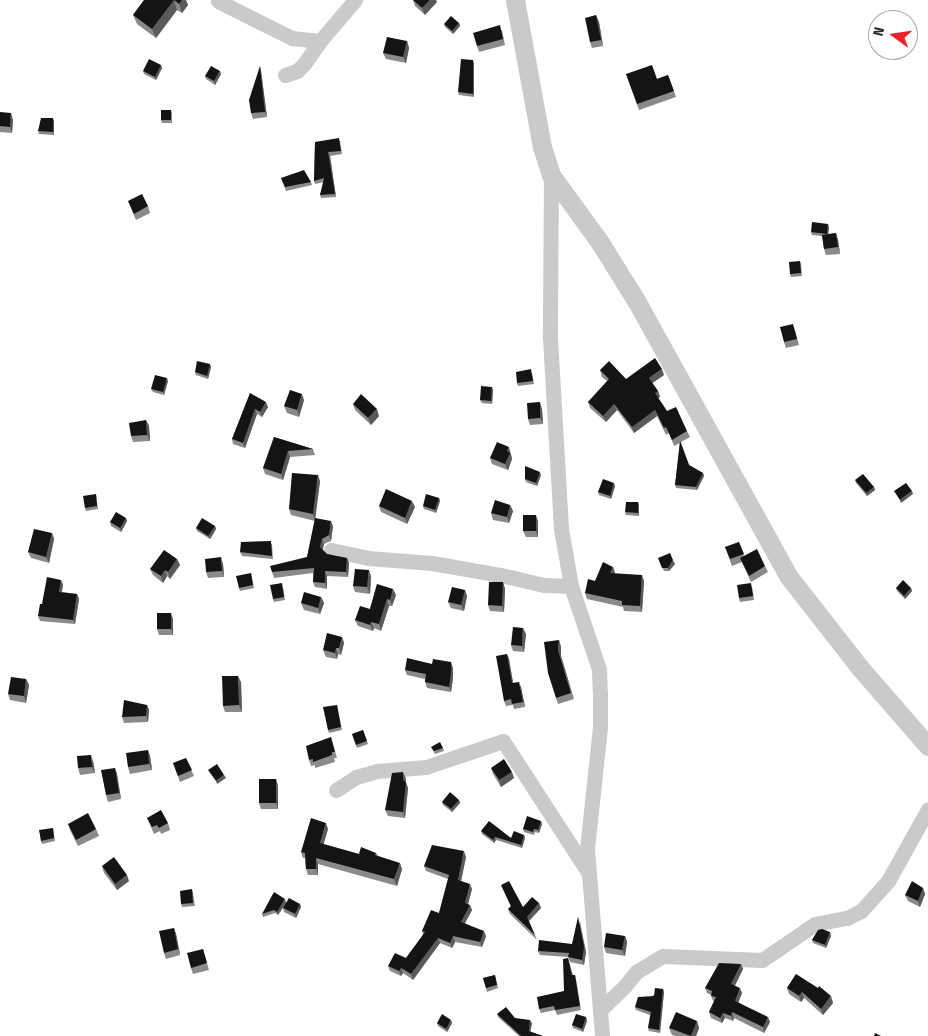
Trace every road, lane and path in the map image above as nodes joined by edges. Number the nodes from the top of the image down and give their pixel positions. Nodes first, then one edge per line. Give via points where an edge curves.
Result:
1 (355, 0) edge
2 (515, 0) edge
3 (218, 1) edge
4 (320, 41) junction
5 (285, 76) dead end
6 (552, 174) junction
7 (331, 550) dead end
8 (572, 586) junction
9 (928, 746) edge
10 (336, 790) dead end
11 (928, 809) edge
12 (589, 873) junction
13 (601, 1009) junction
14 (602, 1036) edge

1 - 4 street
2 - 6 street via 542,147
3 - 4 street via 292,38
4 - 5 street via 304,64
6 - 8 street via 550,338 554,430 561,529
6 - 9 street via 637,302 789,577 861,669
7 - 8 street via 368,558 449,566 537,584
8 - 12 street via 599,669 600,728 587,849
10 - 12 street via 370,773 426,767 503,741
11 - 13 street via 888,881 861,911 847,918 815,924 762,960 663,956 636,972
12 - 13 street
13 - 14 street

